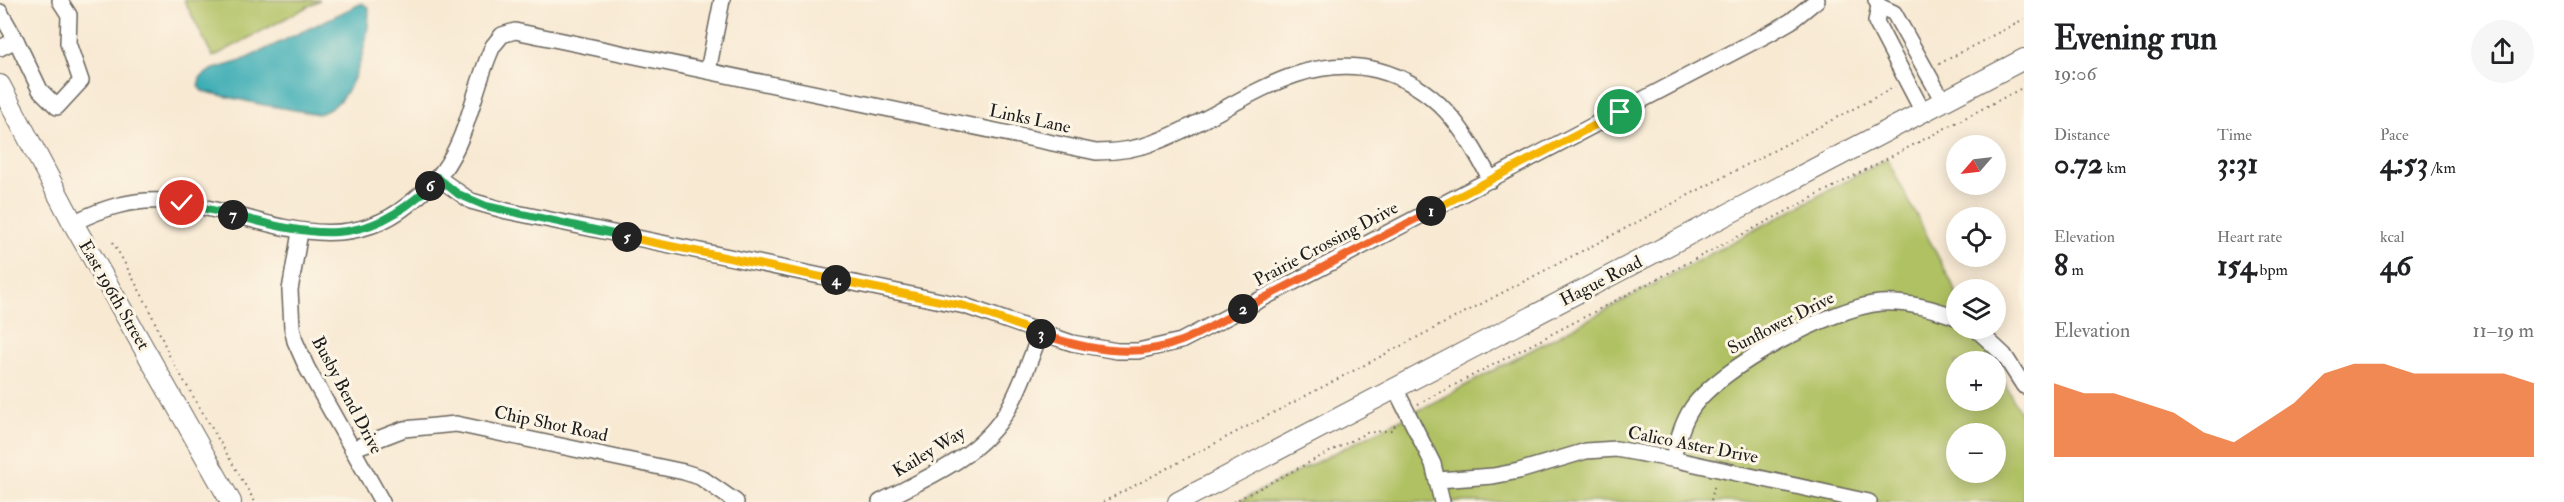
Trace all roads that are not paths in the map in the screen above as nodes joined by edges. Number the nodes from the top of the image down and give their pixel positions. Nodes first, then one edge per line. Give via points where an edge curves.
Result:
1 (722, 0) edge
2 (1817, 0) edge
3 (60, 1) edge
4 (1877, 3) edge
5 (0, 12) edge
6 (16, 40) junction
7 (0, 48) edge
8 (2024, 59) edge
9 (708, 71) junction
10 (0, 85) edge
11 (1943, 101) junction
12 (1923, 112) junction
13 (437, 177) junction
14 (1491, 180) junction
15 (73, 223) junction
16 (300, 232) junction
17 (1946, 313) edge
18 (1040, 333) junction
19 (1987, 339) edge
20 (2024, 386) edge
21 (1395, 388) junction
22 (352, 449) junction
23 (1673, 459) junction
24 (1438, 480) junction
25 (231, 502) edge
26 (382, 502) edge
27 (736, 502) edge
28 (880, 502) edge
29 (1178, 502) edge
30 (1442, 502) edge
31 (1869, 502) edge

1 - 9 street
2 - 14 street, Prairie Crossing Drive via 1772,32
3 - 6 street via 69,15 68,43 81,81 57,107 40,90
4 - 11 street via 1894,13
4 - 12 street via 1876,22
5 - 6 street
6 - 7 street
8 - 11 main road, Hague Road
9 - 13 street, Links Lane via 515,31 502,35 488,54 459,139
9 - 14 street, Links Lane via 1096,152 1157,142 1301,72 1343,65 1361,67 1412,83 1432,97 1452,115
10 - 15 main road, East 196th Street
11 - 12 main road, Hague Road
12 - 21 main road, Hague Road
13 - 16 street via 403,209 373,225 333,233
13 - 18 street, Prairie Crossing Drive via 458,194 486,206 965,306
14 - 18 street, Prairie Crossing Drive via 1181,341 1138,351 1117,351
15 - 16 street via 116,205 162,201 210,208
15 - 25 main road, East 196th Street
16 - 22 street, Busby Bend Drive via 290,290 291,327 304,361
17 - 23 street, Sunflower Drive via 1903,303 1882,303 1847,310 1801,332 1734,368 1713,384 1686,418
18 - 28 street, Kailey Way via 1007,411 986,438 962,459
19 - 20 street via 2004,355
21 - 24 street
21 - 29 main road, Hague Road
22 - 26 street, Busby Bend Drive
22 - 27 street, Chip Shot Road via 404,429 456,424 684,472 700,477
23 - 24 street, Calico Aster Drive via 1602,449 1493,476
23 - 31 street, Calico Aster Drive
24 - 30 street

